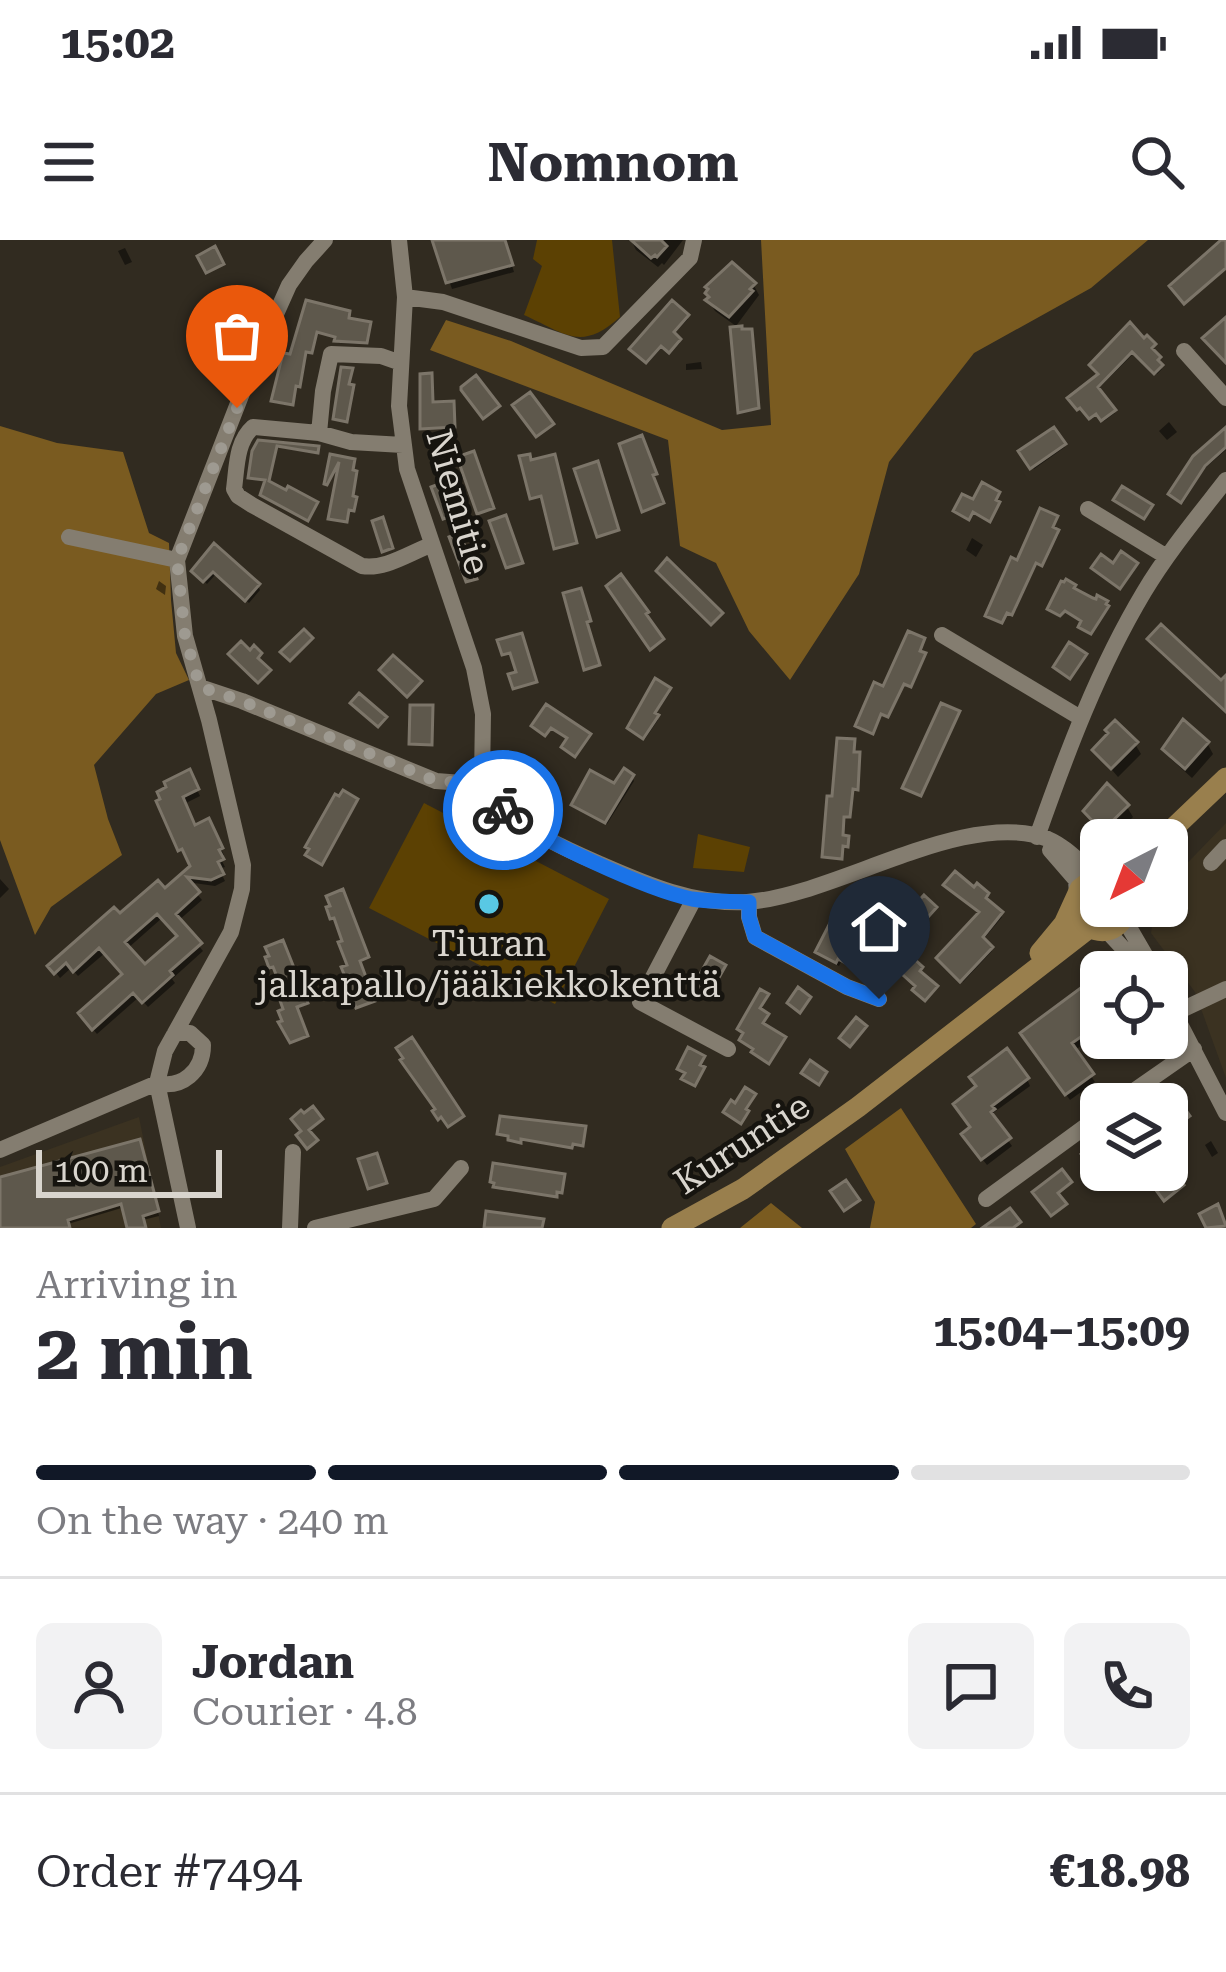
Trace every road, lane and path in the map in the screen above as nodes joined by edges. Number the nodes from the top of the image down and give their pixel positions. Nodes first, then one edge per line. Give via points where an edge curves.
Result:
1 (325, 240) edge
2 (399, 240) edge
3 (694, 240) edge
4 (405, 296) junction
5 (1184, 351) dead end
6 (401, 363) junction
7 (1226, 398) edge
8 (319, 433) junction
9 (403, 445) junction
10 (1226, 480) edge
11 (1088, 508) dead end
12 (69, 537) dead end
13 (431, 545) junction
14 (1167, 557) junction
15 (177, 560) junction
16 (942, 635) dead end
17 (200, 687) junction
18 (1079, 718) junction
19 (482, 779) junction
20 (1226, 780) edge
21 (1184, 819) edge
22 (1188, 825) edge
23 (1037, 836) junction
24 (1226, 847) edge
25 (1080, 862) edge
26 (1211, 863) dead end
27 (1080, 892) edge
28 (694, 899) junction
29 (1076, 899) junction
30 (749, 902) junction
31 (1111, 927) edge
32 (1098, 930) junction
33 (1122, 951) edge
34 (1017, 982) junction
35 (1226, 988) edge
36 (879, 999) dead end
37 (1188, 1000) edge
38 (175, 1033) junction
39 (1188, 1037) edge
40 (1194, 1048) junction
41 (728, 1049) dead end
42 (1145, 1083) edge
43 (157, 1084) junction
44 (1226, 1113) edge
45 (1080, 1130) edge
46 (0, 1150) edge
47 (293, 1152) dead end
48 (460, 1168) dead end
49 (986, 1199) dead end
50 (188, 1228) edge
51 (290, 1228) edge
52 (314, 1228) edge
53 (672, 1228) edge

1 - 15 street via 289,285
2 - 4 street, Niemitie
3 - 4 street via 690,258 603,346 581,349
4 - 6 street, Niemitie
5 - 7 street
6 - 8 street via 331,355
6 - 9 street, Niemitie
8 - 9 street
8 - 13 street via 254,427 241,445 238,496 362,566
9 - 13 street, Niemitie
10 - 14 street
11 - 14 street
12 - 15 street
13 - 19 street, Niemitie via 474,668
14 - 18 street
15 - 17 street
16 - 18 street
17 - 19 street via 436,781
17 - 38 street via 242,889 231,932
18 - 23 street
19 - 28 street via 506,814 573,852
20 - 21 main road
20 - 22 main road
23 - 25 street
23 - 29 street via 1076,880
23 - 30 street via 950,840
24 - 26 street
27 - 29 main road, Kuruntie
28 - 30 street
28 - 41 street via 640,1002
29 - 32 main road via 1078,918
29 - 34 main road, Kuruntie
30 - 36 street via 755,937
31 - 32 main road, Kuruntie
32 - 33 street
32 - 34 main road, Kuruntie
34 - 53 main road, Kuruntie via 858,1107
35 - 37 street
38 - 43 street
38 - 43 street via 197,1037 204,1052 183,1081
39 - 40 street
40 - 42 street
40 - 44 street
43 - 46 street
43 - 50 street
45 - 49 street
47 - 51 street
48 - 52 street via 434,1199

